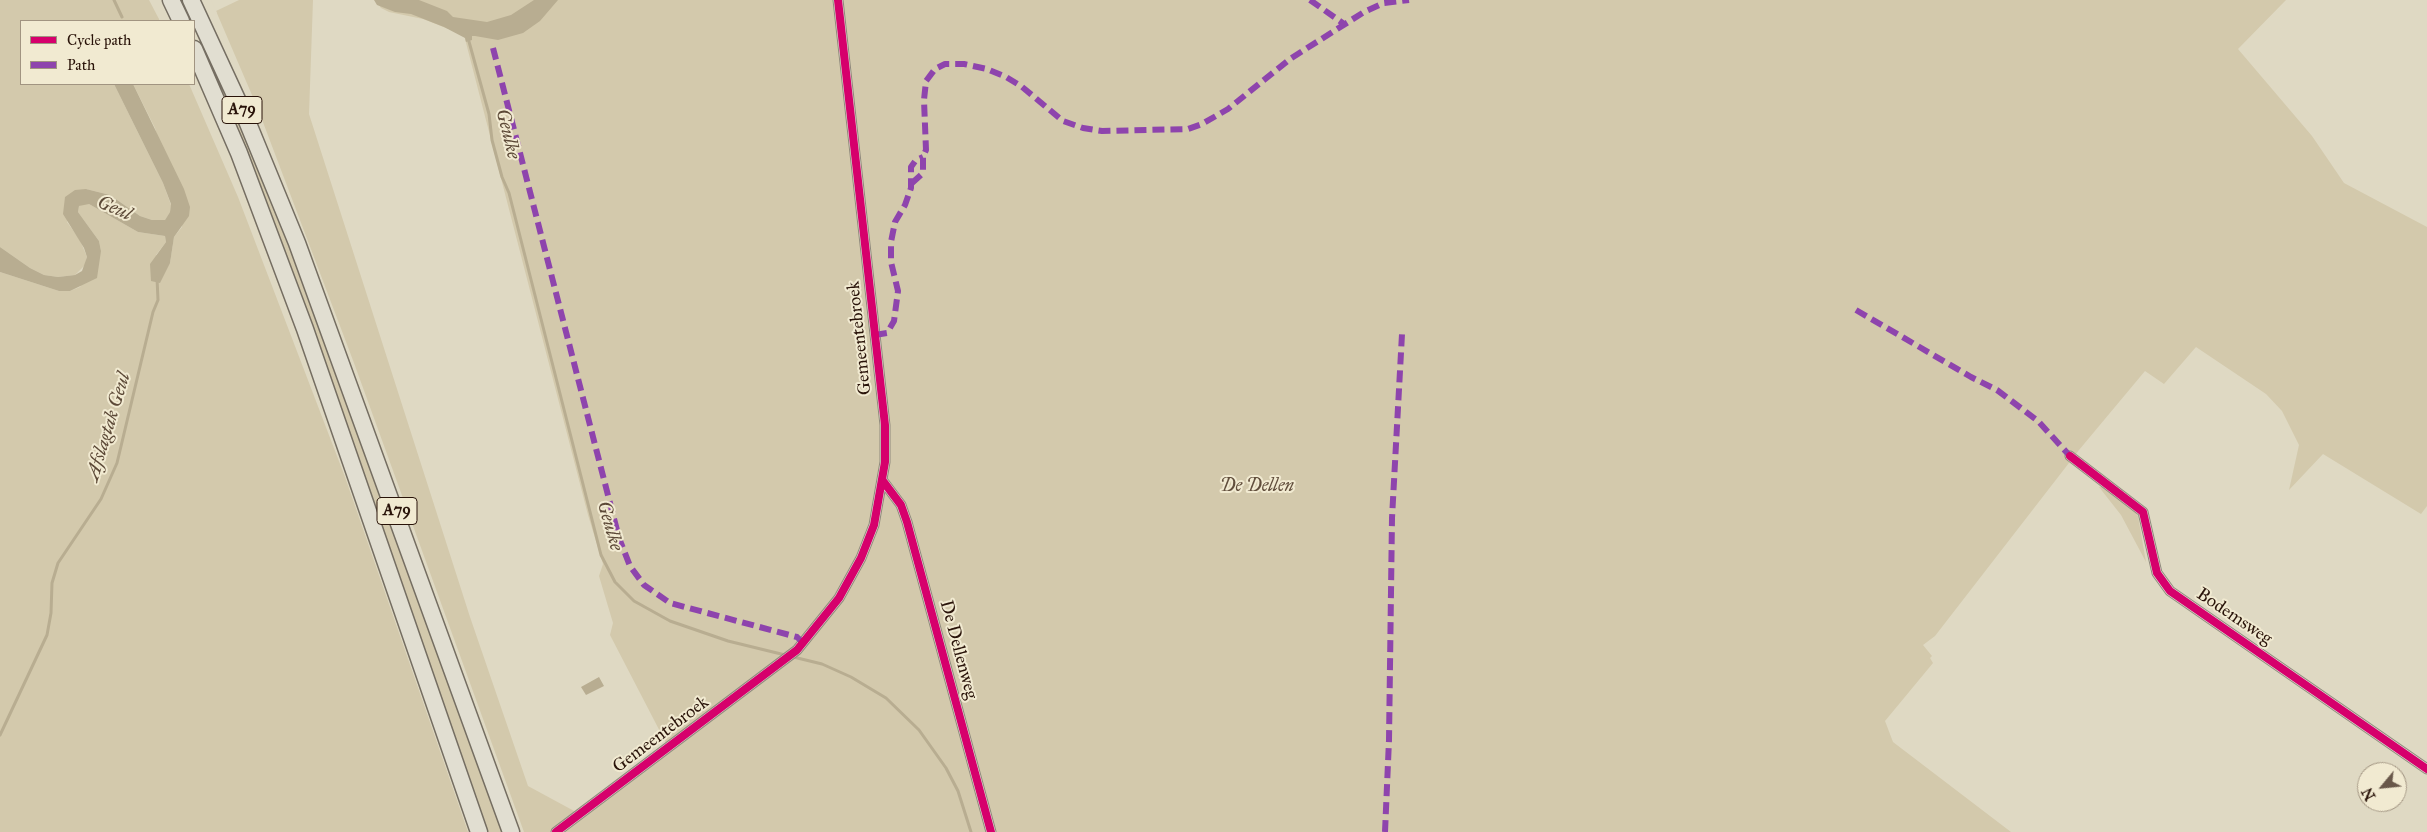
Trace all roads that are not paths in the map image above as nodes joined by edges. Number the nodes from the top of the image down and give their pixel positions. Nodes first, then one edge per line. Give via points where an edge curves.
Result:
1 (191, 0) edge
2 (838, 0) edge
3 (172, 2) edge
4 (181, 20) edge
5 (195, 51) edge
6 (2070, 456) dead end
7 (883, 481) junction
8 (2427, 769) edge
9 (479, 832) edge
10 (511, 832) edge
11 (556, 832) edge
12 (991, 832) edge

1 - 10 highway, A79 via 247,121 328,324
2 - 7 street, Gemeentebroek via 886,441
3 - 4 highway
5 - 9 highway, A79 via 248,178 305,329
6 - 8 street, Bodemsweg via 2143,512 2157,572 2170,591
7 - 11 street, Gemeentebroek via 874,525 850,579 828,614 797,650
7 - 12 street, De Dellenweg via 901,505 910,531

